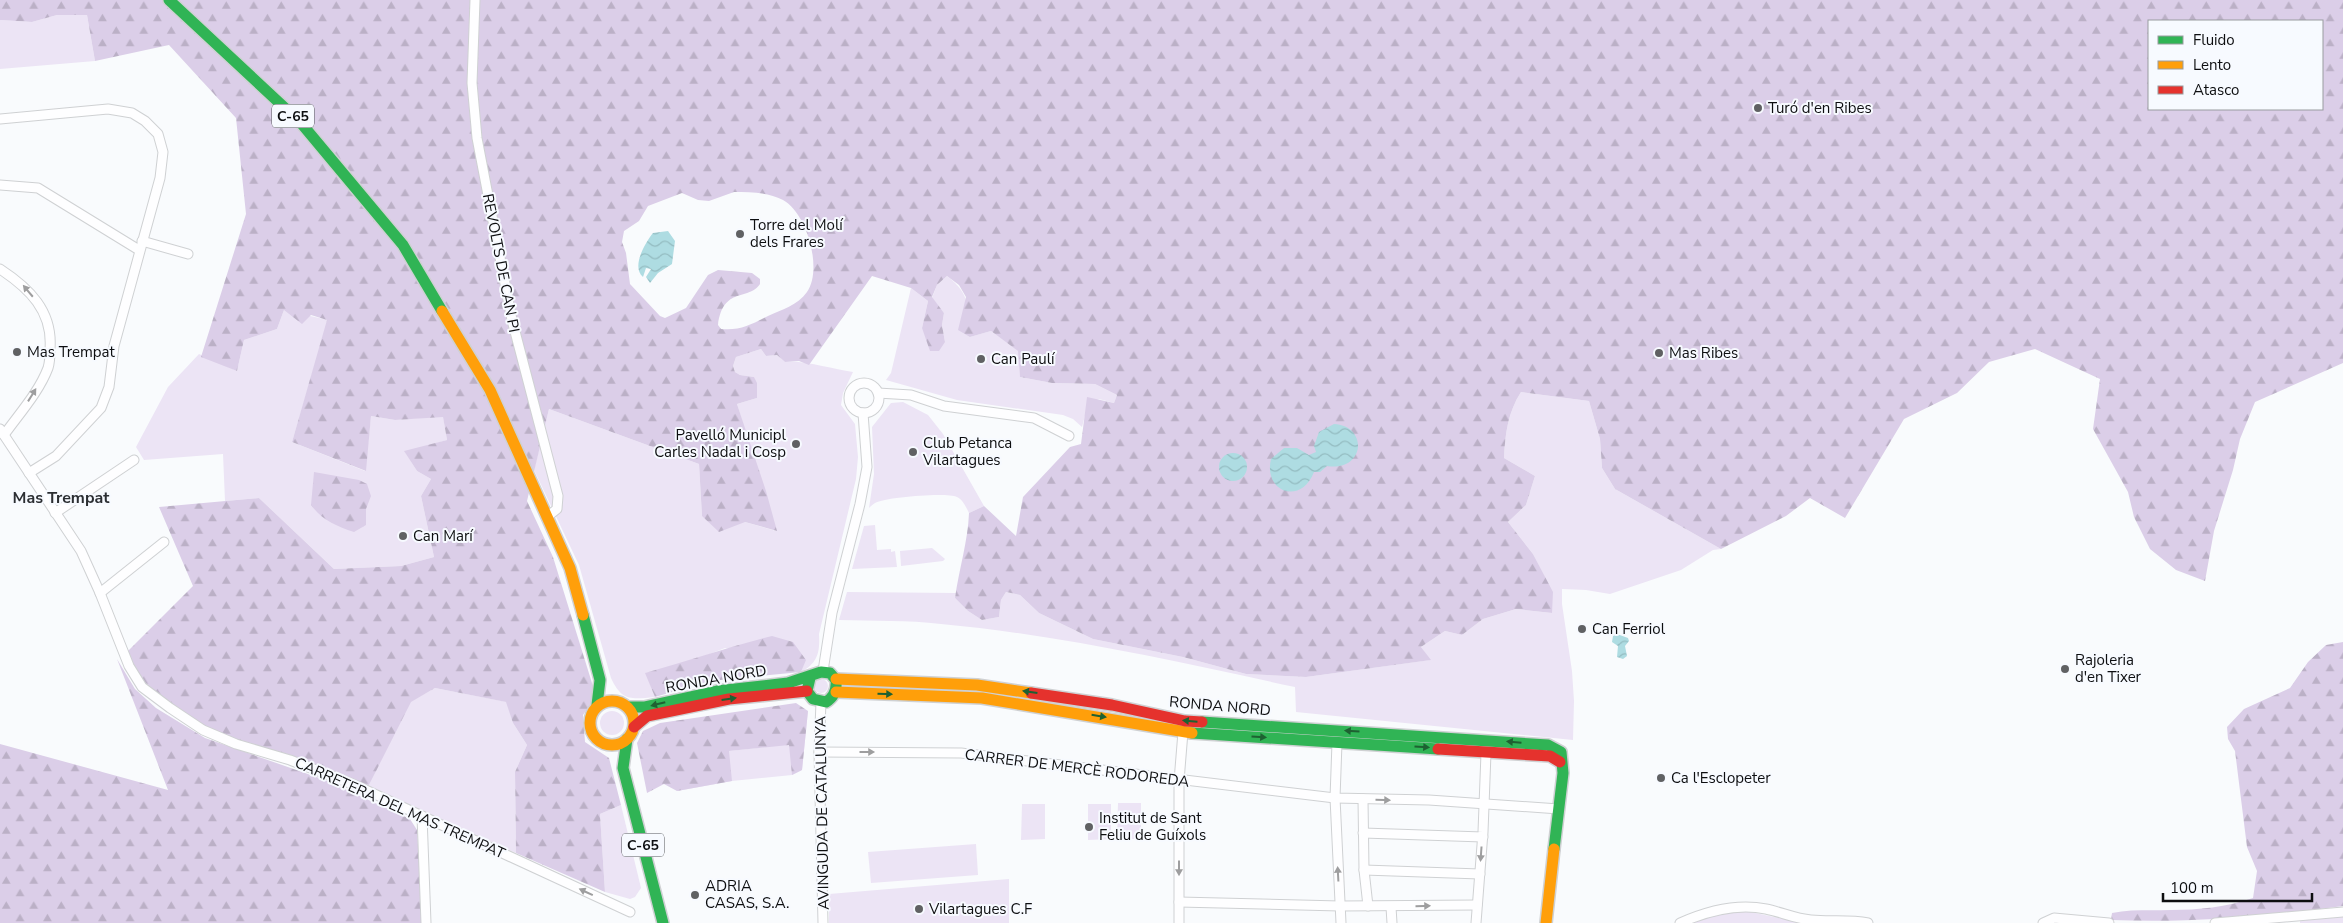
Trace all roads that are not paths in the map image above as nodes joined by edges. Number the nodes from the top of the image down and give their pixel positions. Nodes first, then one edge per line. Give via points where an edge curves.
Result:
1 (169, 0) edge
2 (475, 0) edge
3 (0, 119) edge
4 (0, 185) edge
5 (141, 246) junction
6 (188, 254) dead end
7 (0, 269) edge
8 (878, 393) junction
9 (863, 413) junction
10 (2, 432) edge
11 (1070, 436) dead end
12 (134, 460) dead end
13 (29, 473) junction
14 (55, 513) junction
15 (547, 517) junction
16 (164, 542) dead end
17 (100, 593) junction
18 (823, 672) junction
19 (810, 678) junction
20 (600, 680) junction
21 (836, 680) junction
22 (807, 691) junction
23 (836, 692) junction
24 (616, 701) junction
25 (821, 702) junction
26 (597, 705) junction
27 (628, 707) junction
28 (634, 727) junction
29 (1183, 732) junction
30 (627, 739) junction
31 (1337, 742) junction
32 (607, 744) junction
33 (819, 752) junction
34 (1486, 753) junction
35 (1561, 757) junction
36 (623, 768) junction
37 (1179, 780) junction
38 (1335, 798) junction
39 (1363, 799) junction
40 (1484, 803) junction
41 (1559, 809) junction
42 (422, 816) junction
43 (1363, 833) junction
44 (1482, 837) junction
45 (1364, 870) junction
46 (1480, 874) junction
47 (1179, 902) junction
48 (1477, 905) junction
49 (1340, 906) junction
50 (1368, 906) junction
51 (1391, 907) junction
52 (630, 912) dead end
53 (2343, 912) edge
54 (1546, 919) edge
55 (426, 923) edge
56 (663, 923) edge
57 (823, 923) edge
58 (1179, 923) edge
59 (1341, 923) edge
60 (1392, 923) edge
61 (1476, 923) edge
62 (1680, 923) edge
63 (1868, 923) edge
64 (2043, 923) edge
65 (2109, 923) edge
66 (2215, 923) edge

1 - 15 street, C-65 via 301,124 403,245 490,390
2 - 15 street, REVOLTS DE CAN PI via 472,83 477,138 512,320 558,496 558,509
3 - 5 street via 108,109 132,113 145,121 158,134 163,152 160,178
4 - 5 street via 38,188
5 - 6 street
5 - 13 street via 114,346 109,386 100,408 56,456
10 -> 7 street via 32,397 49,367 51,338 37,301 23,285
8 - 9 street via 878,404
8 - 9 street via 867,383 854,388 850,403
8 - 11 street via 911,395 944,406 1034,418
9 - 18 street via 867,467 832,613
10 - 13 street, CARRETERA DEL MAS TREMPAT
12 - 14 street
13 - 14 street, CARRETERA DEL MAS TREMPAT
14 - 17 street, CARRETERA DEL MAS TREMPAT via 81,551
15 - 20 street, C-65 via 570,568
16 - 17 street
17 - 42 street, CARRETERA DEL MAS TREMPAT via 129,666 142,687 170,708 203,730 236,744 299,763
18 - 19 street, RONDA NORD
18 - 21 street, RONDA NORD
19 - 22 street
19 -> 27 street, RONDA NORD
20 - 24 street, C-65
20 - 26 street, C-65
21 - 23 street
35 -> 21 street, RONDA NORD via 1548,745 1185,721 1112,705 976,685
22 - 25 street via 813,699
28 -> 22 street, RONDA NORD via 648,716 729,699
23 - 25 street via 830,700
23 -> 29 street, RONDA NORD via 982,698
24 - 26 street
24 - 27 street
25 - 33 street, AVINGUDA DE CATALUNYA
26 - 32 street via 590,717 591,731 600,742
27 - 28 street
28 - 30 street
29 -> 31 street, RONDA NORD
29 - 37 street
30 - 32 street
30 - 36 street, C-65
31 -> 34 street, RONDA NORD
31 - 38 street
32 - 36 street, C-65
33 -> 37 street, CARRER DE MERCÈ RODOREDA via 961,753
33 - 57 street, AVINGUDA DE CATALUNYA
34 - 35 street, RONDA NORD
34 - 40 street
35 - 41 street via 1563,773
36 - 56 street, C-65
37 - 38 street, CARRER DE MERCÈ RODOREDA
37 -> 47 street
38 - 39 street, CARRER DE MERCÈ RODOREDA
49 -> 38 street
39 -> 40 street, CARRER DE MERCÈ RODOREDA
39 - 43 street
40 - 41 street, CARRER DE MERCÈ RODOREDA
40 - 44 street
41 - 54 street
52 -> 42 street, CARRETERA DEL MAS TREMPAT
42 - 55 street
43 - 44 street
43 - 45 street
44 -> 46 street
45 - 46 street
45 - 50 street
46 - 48 street
47 - 49 street
47 - 58 street
51 -> 48 street
48 - 61 street
49 - 50 street
49 - 59 street
50 - 51 street
51 - 60 street
53 - 66 street
62 - 63 street via 1705,912 1740,907 1765,909 1810,920
64 - 65 street via 2054,918

